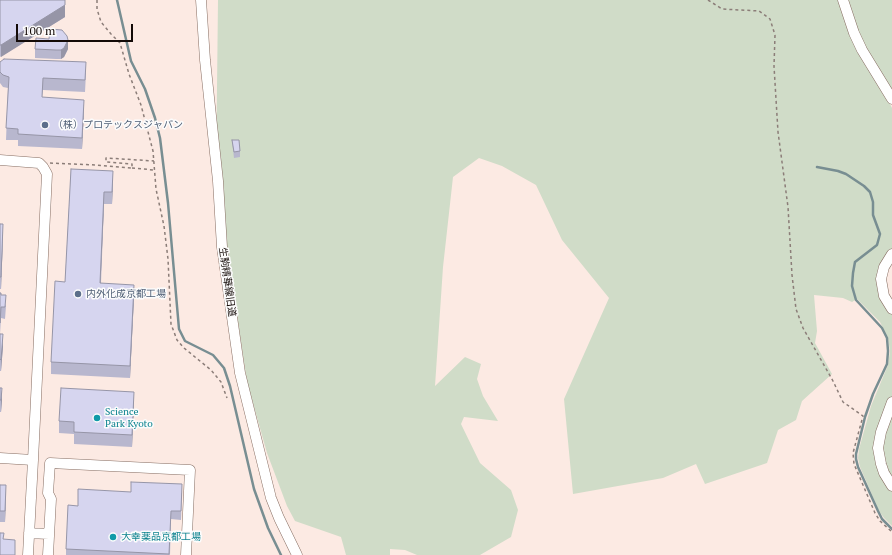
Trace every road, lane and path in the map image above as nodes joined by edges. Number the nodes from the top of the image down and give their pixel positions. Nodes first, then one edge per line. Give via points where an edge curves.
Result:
1 (97, 0) edge
2 (201, 0) edge
3 (708, 0) edge
4 (842, 0) edge
5 (849, 0) edge
6 (867, 60) junction
7 (892, 100) edge
8 (0, 160) edge
9 (154, 161) junction
10 (44, 167) junction
11 (132, 168) junction
12 (155, 170) junction
13 (892, 254) edge
14 (892, 309) edge
15 (227, 398) dead end
16 (892, 402) edge
17 (0, 458) edge
18 (32, 460) junction
19 (892, 486) edge
20 (31, 492) junction
21 (48, 493) junction
22 (892, 532) edge
23 (30, 533) junction
24 (49, 534) junction
25 (28, 555) edge
26 (48, 555) edge
27 (186, 555) edge
28 (297, 555) edge

1 - 9 path via 101,22 120,43 141,105
2 - 28 street, 生駒精華線旧道 via 222,247 240,373 271,498
3 - 22 path via 722,9 759,11 770,20 775,35 778,132 788,207 796,309 803,328 842,402 863,416 853,453 854,464 875,513
4 - 6 street
5 - 6 street
6 - 7 street
8 - 10 street via 39,163
9 - 11 path via 106,158 106,162 132,164
9 - 12 path
10 - 11 path via 52,162
10 - 18 street via 47,174
11 - 12 path
12 - 15 path via 168,259 171,324 177,340 184,348 222,382
13 - 14 street via 881,279 884,296
16 - 19 street via 878,448 881,464
17 - 18 street
18 - 20 street
20 - 21 street
20 - 23 street
21 - 24 street via 51,499
21 - 27 street via 50,463 190,470
23 - 24 street
23 - 25 street
24 - 26 street

